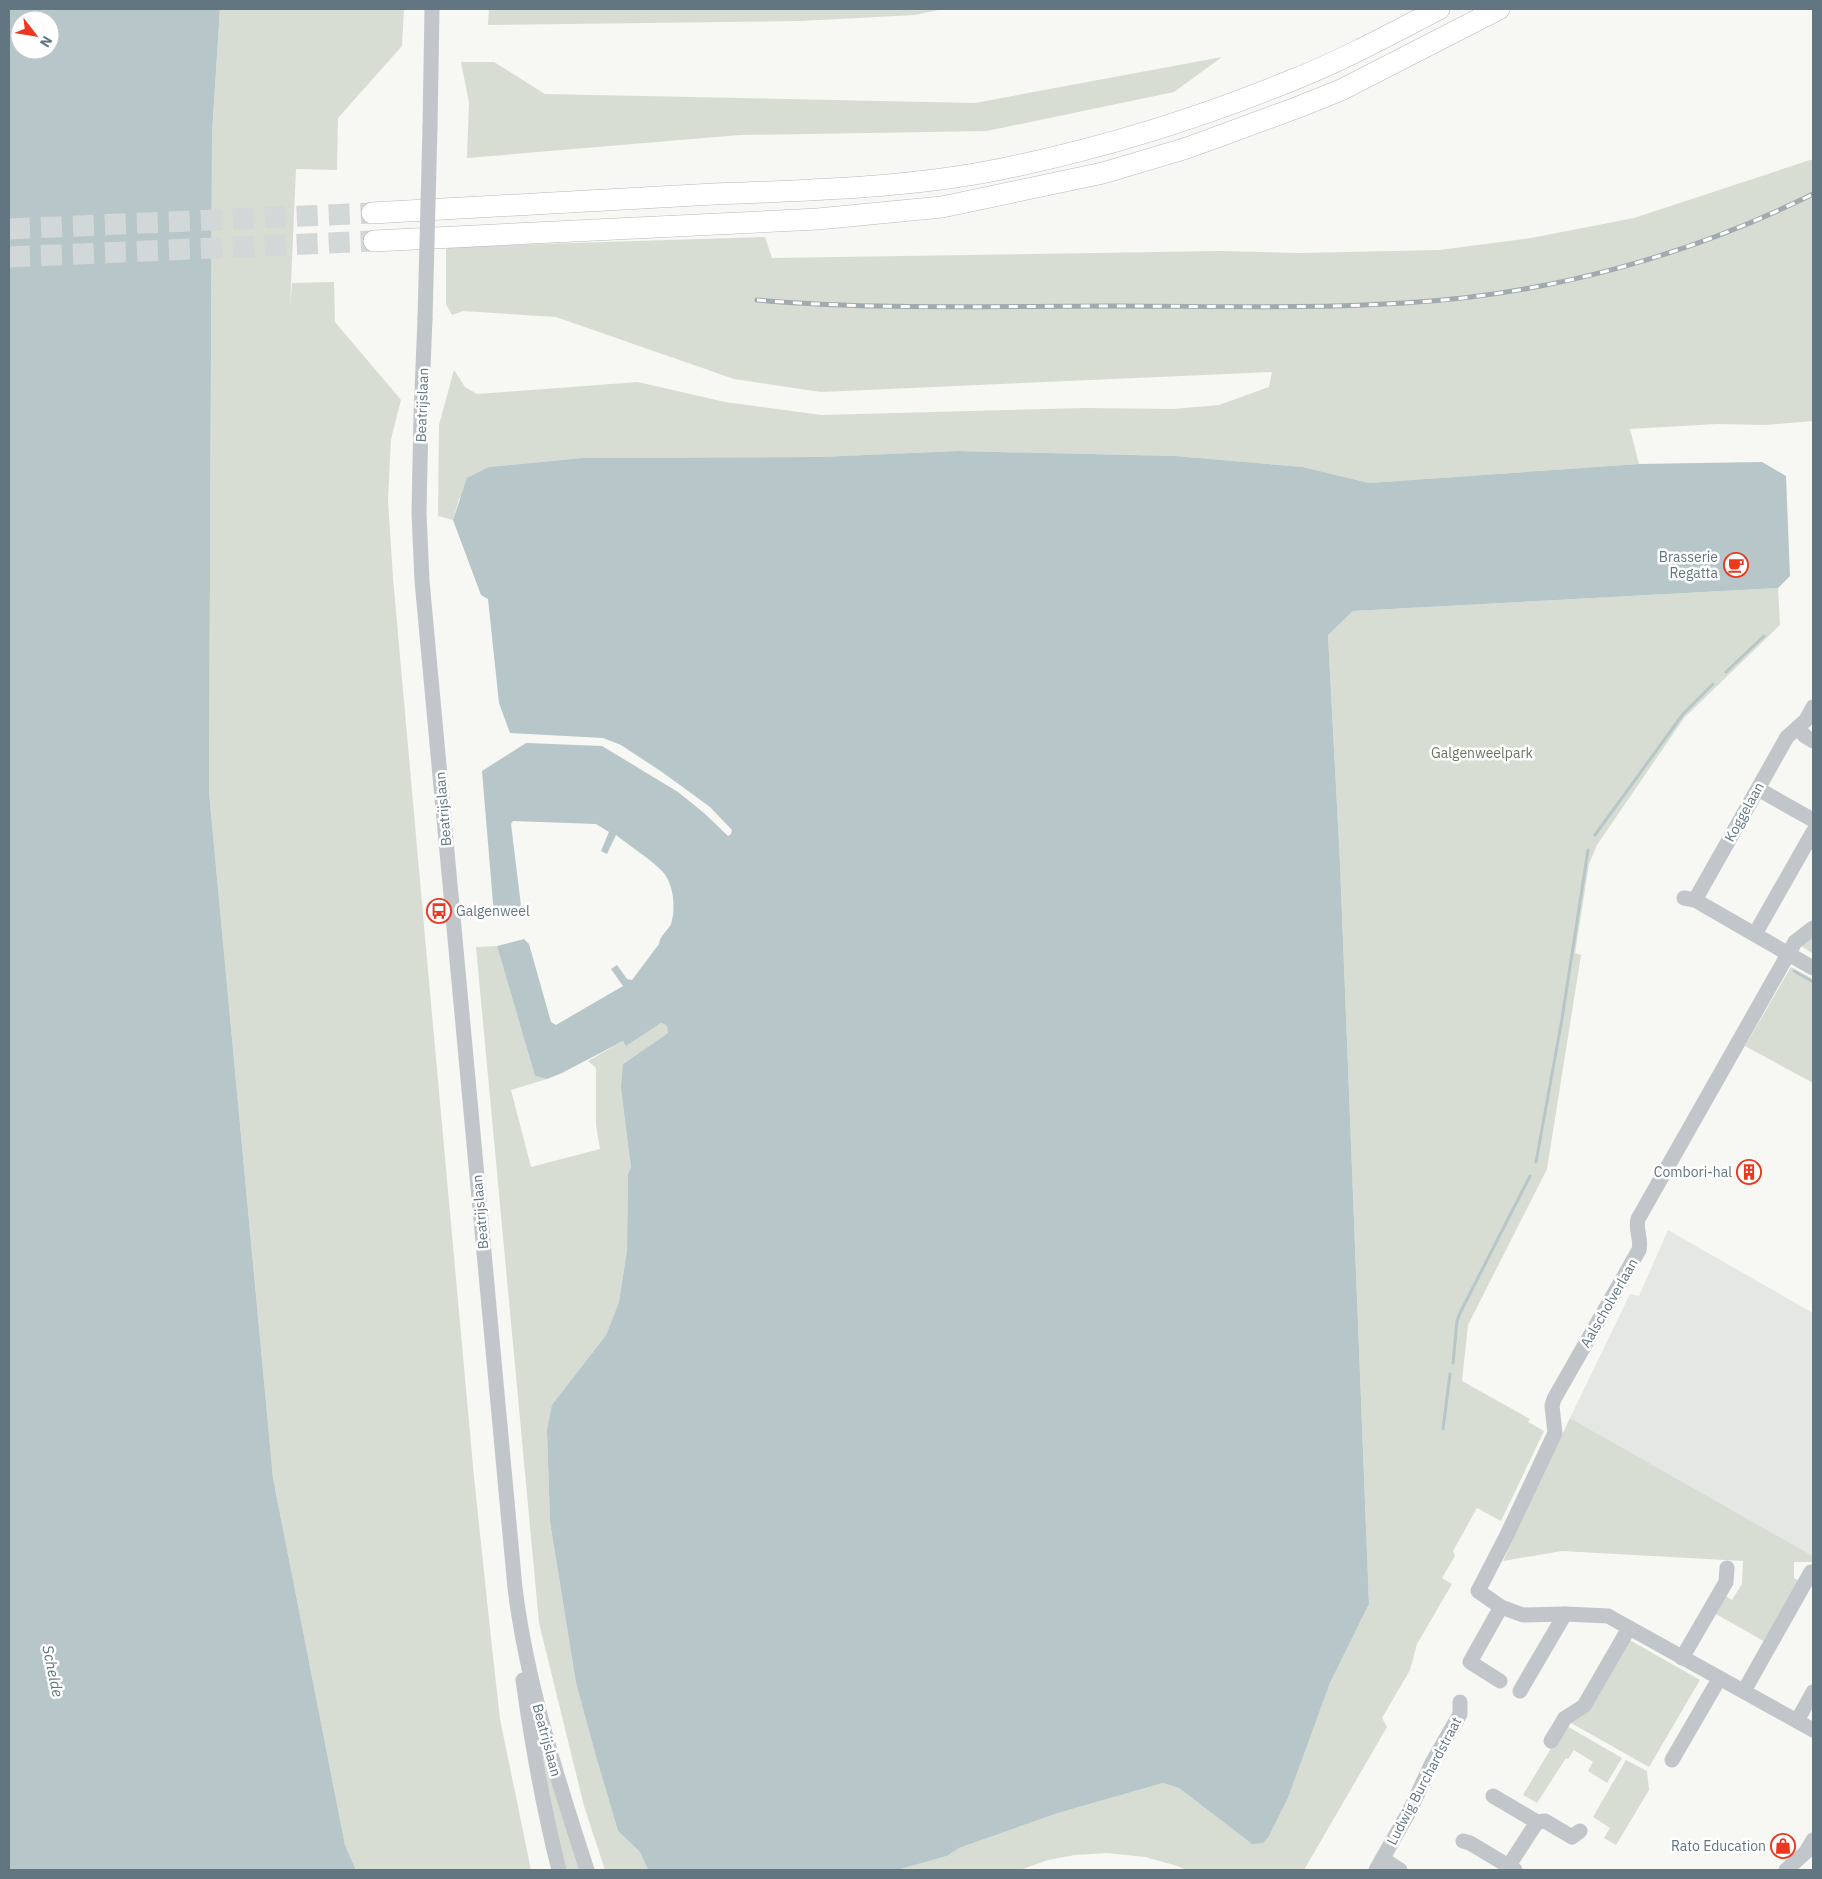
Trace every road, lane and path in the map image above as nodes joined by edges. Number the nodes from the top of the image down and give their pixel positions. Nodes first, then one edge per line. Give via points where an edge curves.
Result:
1 (432, 9) edge
2 (1499, 9) edge
3 (1436, 10) edge
4 (372, 213) tunnel mouth
5 (374, 241) tunnel mouth
6 (1813, 707) edge
7 (1798, 728) junction
8 (1813, 741) edge
9 (1762, 791) junction
10 (1813, 820) edge
11 (1813, 832) edge
12 (1813, 928) edge
13 (1755, 934) junction
14 (1789, 954) junction
15 (1813, 968) edge
16 (1728, 1568) dead end
17 (1811, 1572) dead end
18 (517, 1607) junction
19 (1501, 1607) junction
20 (1565, 1614) junction
21 (1629, 1628) junction
22 (1682, 1658) junction
23 (1719, 1679) junction
24 (1500, 1681) dead end
25 (1520, 1691) dead end
26 (1744, 1692) junction
27 (1813, 1692) edge
28 (1460, 1702) dead end
29 (1797, 1721) junction
30 (1813, 1730) edge
31 (1551, 1741) dead end
32 (1672, 1760) dead end
33 (1493, 1796) dead end
34 (1537, 1822) junction
35 (1580, 1831) dead end
36 (1813, 1840) edge
37 (1463, 1841) dead end
38 (1379, 1865) edge
39 (1510, 1869) edge
40 (559, 1870) edge
41 (587, 1870) edge
42 (1400, 1870) edge
43 (1786, 1870) edge

1 - 18 street, Beatrijslaan, bridge via 419,513 422,581
2 - 5 highway via 1341,90 1187,148 1103,173 942,207 808,220
3 - 4 highway via 1324,66 1244,99 1133,135 1014,167 884,186
6 - 7 street, Koggelaan
7 - 8 street
7 - 9 street, Koggelaan via 1787,737
9 - 10 street
9 - 13 street, Koggelaan via 1690,899
11 - 13 street
12 - 14 street, Aalscholverlaan via 1798,938
13 - 14 street
14 - 15 street
14 - 19 street, Aalscholverlaan via 1638,1219 1639,1250 1554,1399 1555,1432 1478,1591
16 - 22 street via 1726,1582
17 - 26 street
18 - 40 street, Beatrijslaan via 518,1640 532,1744 542,1804
18 - 41 street, Beatrijslaan via 535,1695
19 - 20 street via 1523,1615
19 - 24 street via 1470,1662
20 - 21 street via 1608,1616
20 - 25 street
21 - 22 street
21 - 31 street via 1584,1706 1565,1718
22 - 23 street
23 - 26 street
23 - 32 street
26 - 29 street
27 - 29 street
28 - 38 street, Ludwig Burchardstraat via 1460,1714
29 - 30 street
33 - 34 street
34 - 35 street via 1545,1821 1572,1837
34 - 39 street
36 - 43 street via 1806,1852
37 - 39 street
38 - 42 street, Ludwig Burchardstraat

